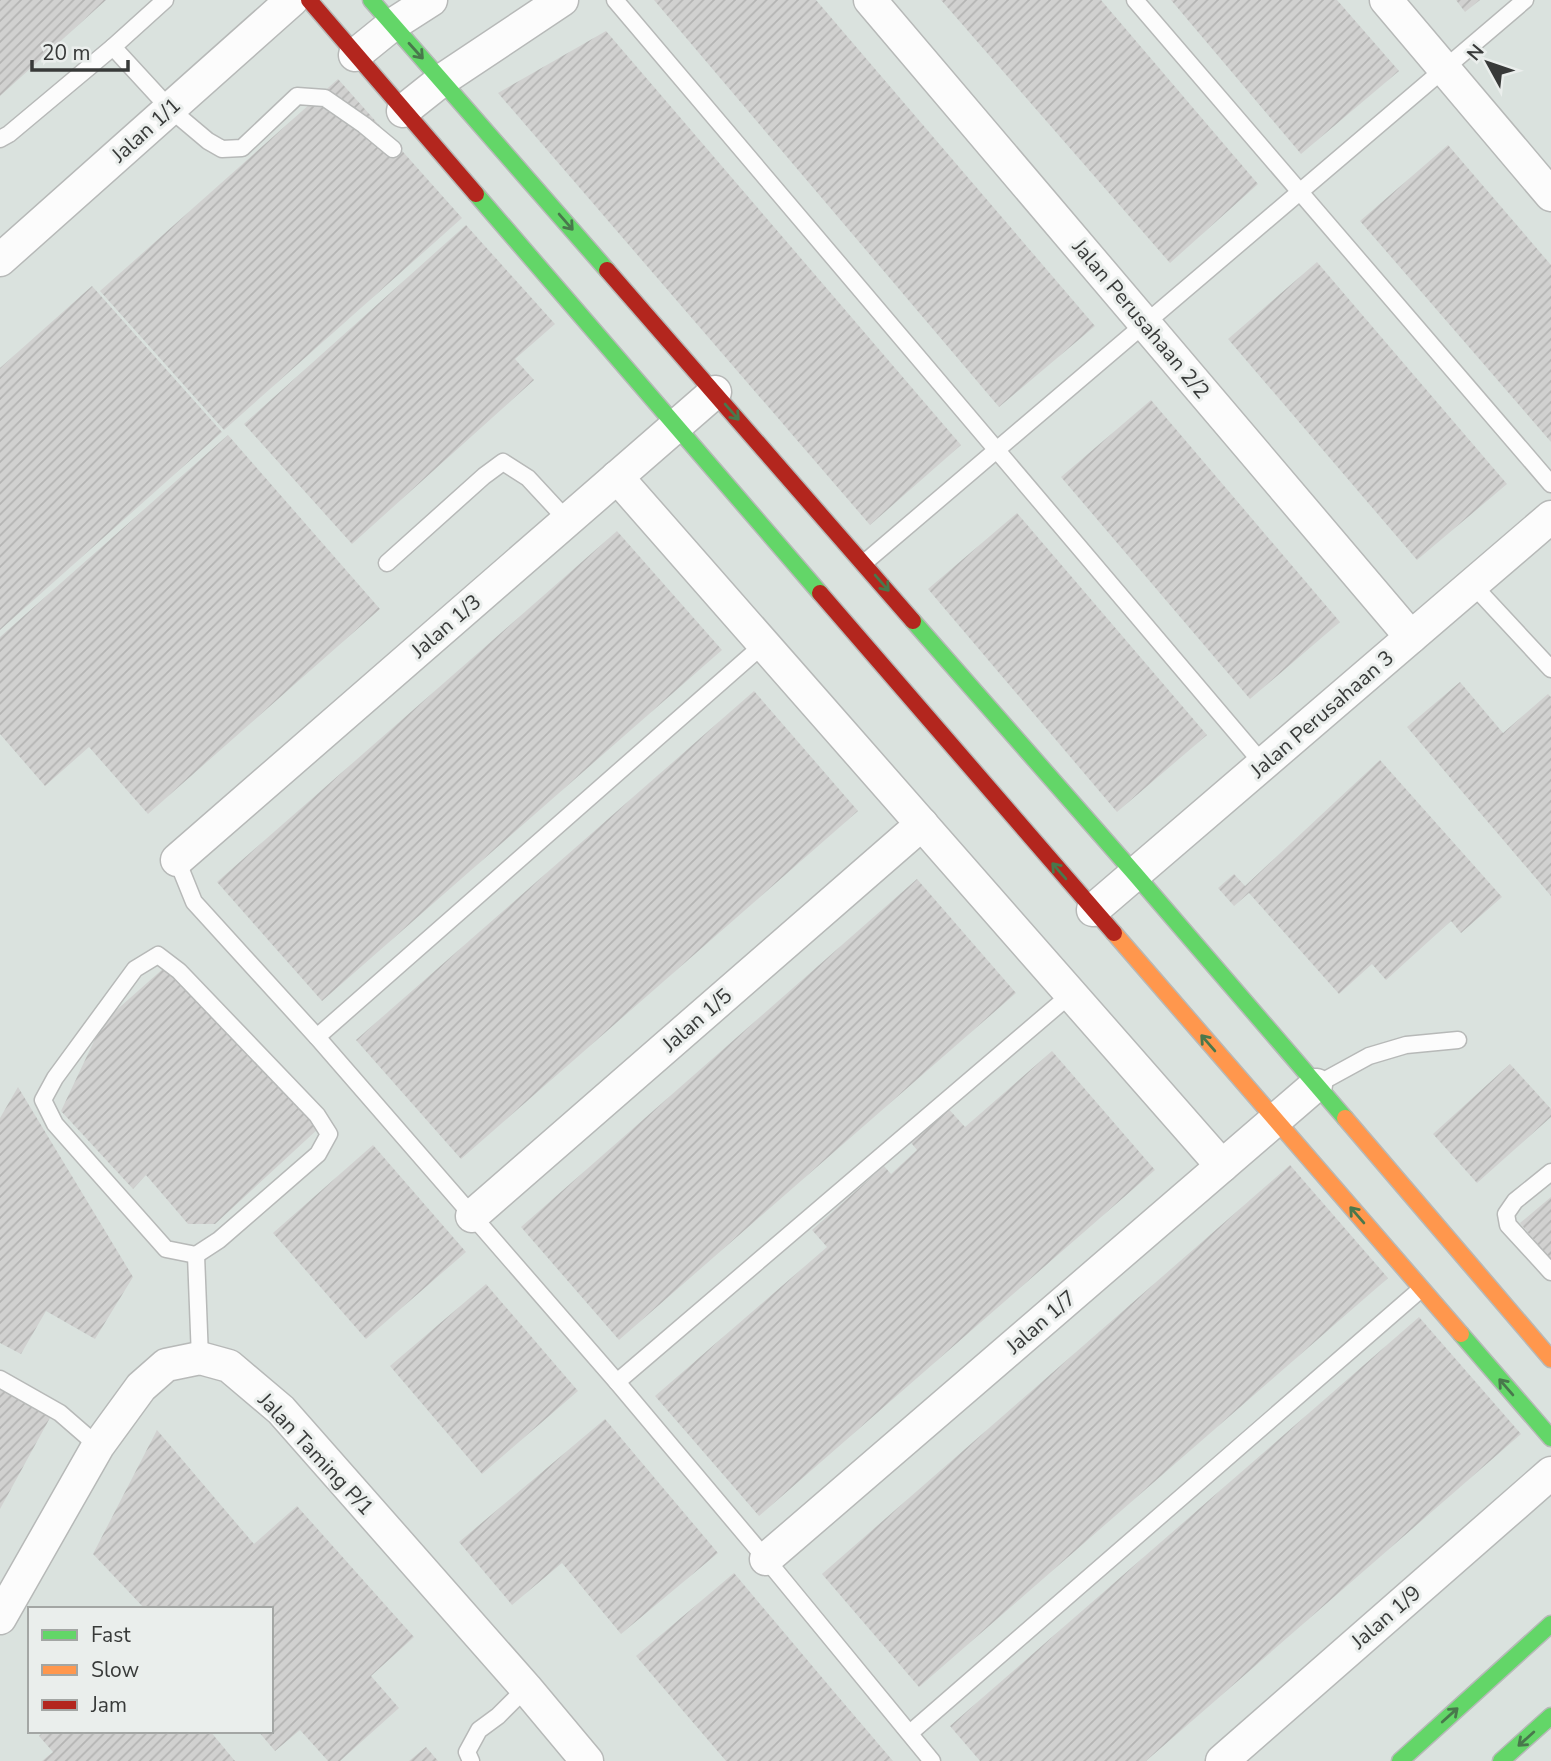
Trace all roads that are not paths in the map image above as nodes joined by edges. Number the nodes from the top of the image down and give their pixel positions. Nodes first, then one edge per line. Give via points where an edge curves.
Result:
1 (165, 0) edge
2 (292, 0) edge
3 (309, 0) edge
4 (371, 0) edge
5 (431, 0) edge
6 (562, 0) edge
7 (615, 0) edge
8 (870, 0) edge
9 (1135, 0) edge
10 (1386, 0) edge
11 (1525, 0) edge
12 (392, 25) junction
13 (113, 47) junction
14 (355, 55) junction
15 (1444, 69) junction
16 (442, 80) junction
17 (170, 108) junction
18 (403, 111) junction
19 (0, 139) edge
20 (393, 149) dead end
21 (1299, 192) junction
22 (1551, 195) edge
23 (0, 260) edge
24 (1145, 324) junction
25 (715, 392) junction
26 (675, 426) junction
27 (997, 450) junction
28 (617, 477) junction
29 (1551, 484) edge
30 (1551, 517) edge
31 (567, 520) junction
32 (387, 562) dead end
33 (864, 563) junction
34 (1473, 585) junction
35 (1411, 637) junction
36 (764, 643) junction
37 (1551, 670) edge
38 (1263, 764) junction
39 (922, 824) junction
40 (177, 860) joint
41 (1135, 874) junction
42 (1093, 910) junction
43 (1071, 994) junction
44 (317, 1037) junction
45 (1458, 1040) dead end
46 (1316, 1085) junction
47 (1275, 1120) junction
48 (1222, 1166) junction
49 (1551, 1172) edge
50 (472, 1216) junction
51 (196, 1255) junction
52 (1551, 1272) edge
53 (1421, 1289) junction
54 (200, 1357) junction
55 (1551, 1359) edge
56 (0, 1379) edge
57 (617, 1382) junction
58 (1551, 1438) edge
59 (98, 1446) junction
60 (1551, 1472) edge
61 (766, 1559) junction
62 (0, 1618) edge
63 (1551, 1623) edge
64 (526, 1688) junction
65 (1551, 1716) edge
66 (910, 1733) junction
67 (471, 1761) edge
68 (587, 1761) edge
69 (932, 1761) edge
70 (1222, 1761) edge
71 (1400, 1761) edge
72 (1500, 1761) edge

1 - 13 lane
2 - 17 street, Jalan 1/1
3 - 14 street
4 - 12 street
5 - 12 street
6 - 16 street
7 - 27 lane
8 - 24 street, Jalan Perusahaan 2/2
9 - 21 lane
10 - 15 street
11 - 15 lane
12 - 14 street
12 -> 16 street
13 - 17 lane
13 - 19 lane
14 - 18 street
15 - 21 lane
15 - 22 street
16 - 18 street
16 -> 25 street
17 - 20 lane via 222,149 242,148 297,96 325,98
17 - 23 street, Jalan 1/1
18 - 26 street
21 - 24 lane
21 - 29 lane
24 - 27 lane
24 - 35 street, Jalan Perusahaan 2/2
25 - 26 street, Jalan 1/3
25 -> 33 street
26 - 28 street, Jalan 1/3
42 -> 26 street
27 - 33 lane
27 - 38 lane
28 - 31 street, Jalan 1/3
28 - 36 street
30 - 34 street, Jalan Perusahaan 3
31 - 32 lane via 528,478 503,462
31 - 40 street, Jalan 1/3
33 -> 41 street
34 - 35 street, Jalan Perusahaan 3
34 - 37 lane
35 - 38 street, Jalan Perusahaan 3
36 - 39 street
36 - 44 lane
38 - 41 street, Jalan Perusahaan 3
39 - 43 street
39 - 50 street, Jalan 1/5
40 - 44 lane via 194,902
41 - 42 street, Jalan Perusahaan 3
41 - 46 street
47 -> 42 street
43 - 48 street
43 - 57 lane
44 - 50 lane
45 - 46 lane via 1406,1045 1369,1056
46 - 47 street, Jalan 1/7
46 - 55 street
47 - 48 street, Jalan 1/7
53 -> 47 street
48 - 61 street, Jalan 1/7
49 - 52 lane via 1506,1214 1508,1225
50 - 57 lane
51 - 51 lane via 166,1249 55,1124 43,1100 135,969 158,955 179,971 317,1115 329,1134 318,1154
51 - 54 lane
58 -> 53 street
53 - 66 lane
54 - 59 street via 166,1365 141,1387
54 - 64 street, Jalan Taming P/1 via 229,1366 281,1410
56 - 59 lane via 60,1413
57 - 61 lane
59 - 62 street
60 - 70 street, Jalan 1/9
61 - 66 lane
71 -> 63 street
64 - 67 lane via 479,1730 467,1752
64 - 68 street, Jalan Taming P/1
65 -> 72 street
66 - 69 lane

